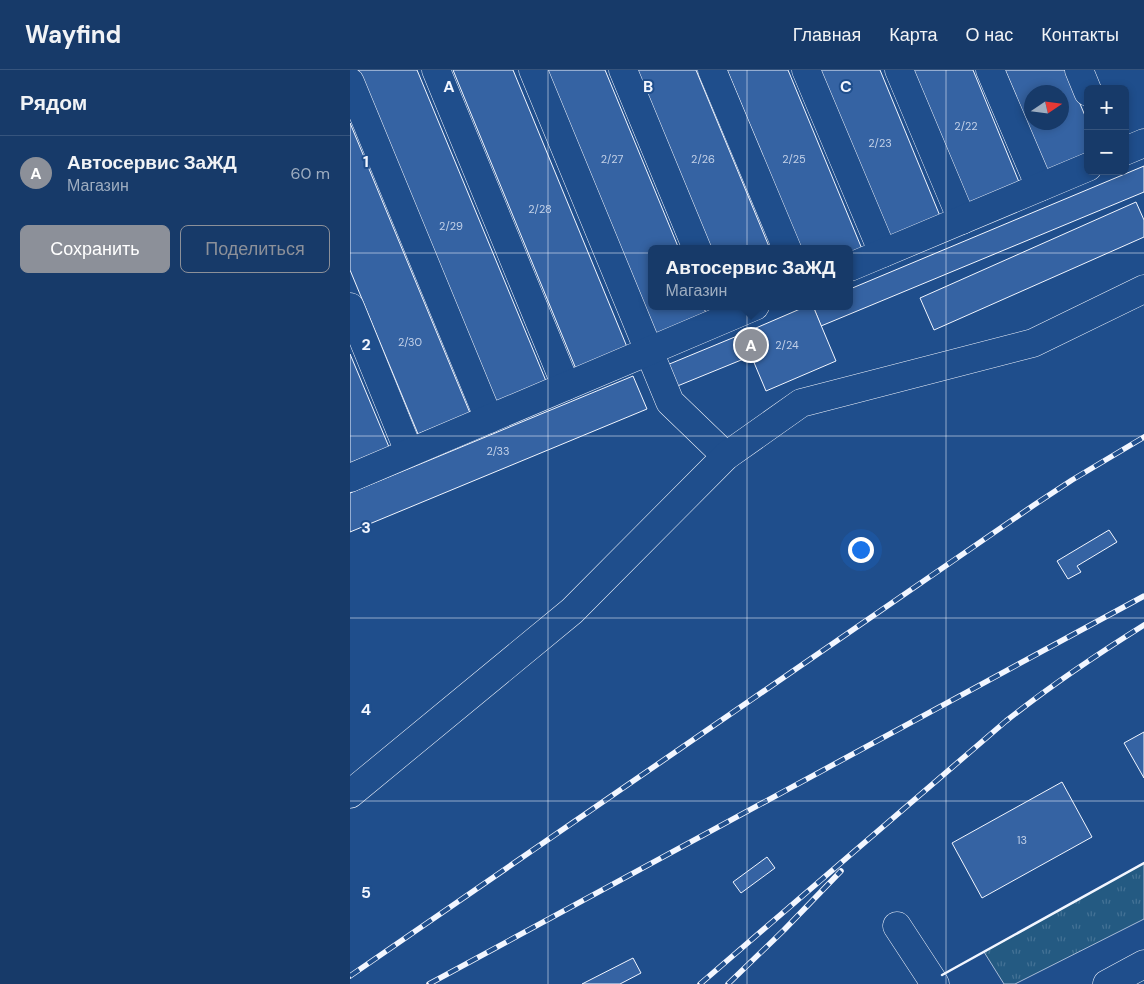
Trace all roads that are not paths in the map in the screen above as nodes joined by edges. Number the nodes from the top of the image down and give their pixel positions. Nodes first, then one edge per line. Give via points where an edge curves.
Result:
1 (436, 70) edge
2 (534, 70) edge
3 (623, 70) edge
4 (712, 70) edge
5 (806, 70) edge
6 (899, 70) edge
7 (990, 70) edge
8 (1079, 70) edge
9 (350, 82) edge
10 (1085, 85) edge
11 (1144, 143) edge
12 (1129, 149) edge
13 (1084, 169) edge
14 (1040, 187) junction
15 (962, 220) junction
16 (695, 245) edge
17 (785, 245) edge
18 (883, 252) junction
19 (853, 266) edge
20 (1144, 289) edge
21 (350, 307) edge
22 (723, 312) edge
23 (649, 350) junction
24 (566, 386) junction
25 (489, 419) junction
26 (409, 452) junction
27 (726, 456) junction
28 (350, 478) edge
29 (350, 794) edge
30 (897, 926) dead end
31 (1144, 964) edge
32 (934, 984) edge
33 (1107, 984) edge

1 - 24 main road
2 - 23 main road
3 - 16 main road
4 - 17 main road
5 - 18 main road
6 - 15 main road
7 - 14 main road
8 - 10 main road
9 - 25 main road
11 - 12 main road
13 - 14 main road
14 - 15 main road
15 - 18 main road
18 - 19 main road
20 - 27 main road via 1033,343 801,403
21 - 26 main road
22 - 23 main road
23 - 24 main road
23 - 27 main road via 670,402
24 - 25 main road
25 - 26 main road
26 - 28 main road
27 - 29 main road via 572,611
30 - 32 main road
31 - 33 main road

